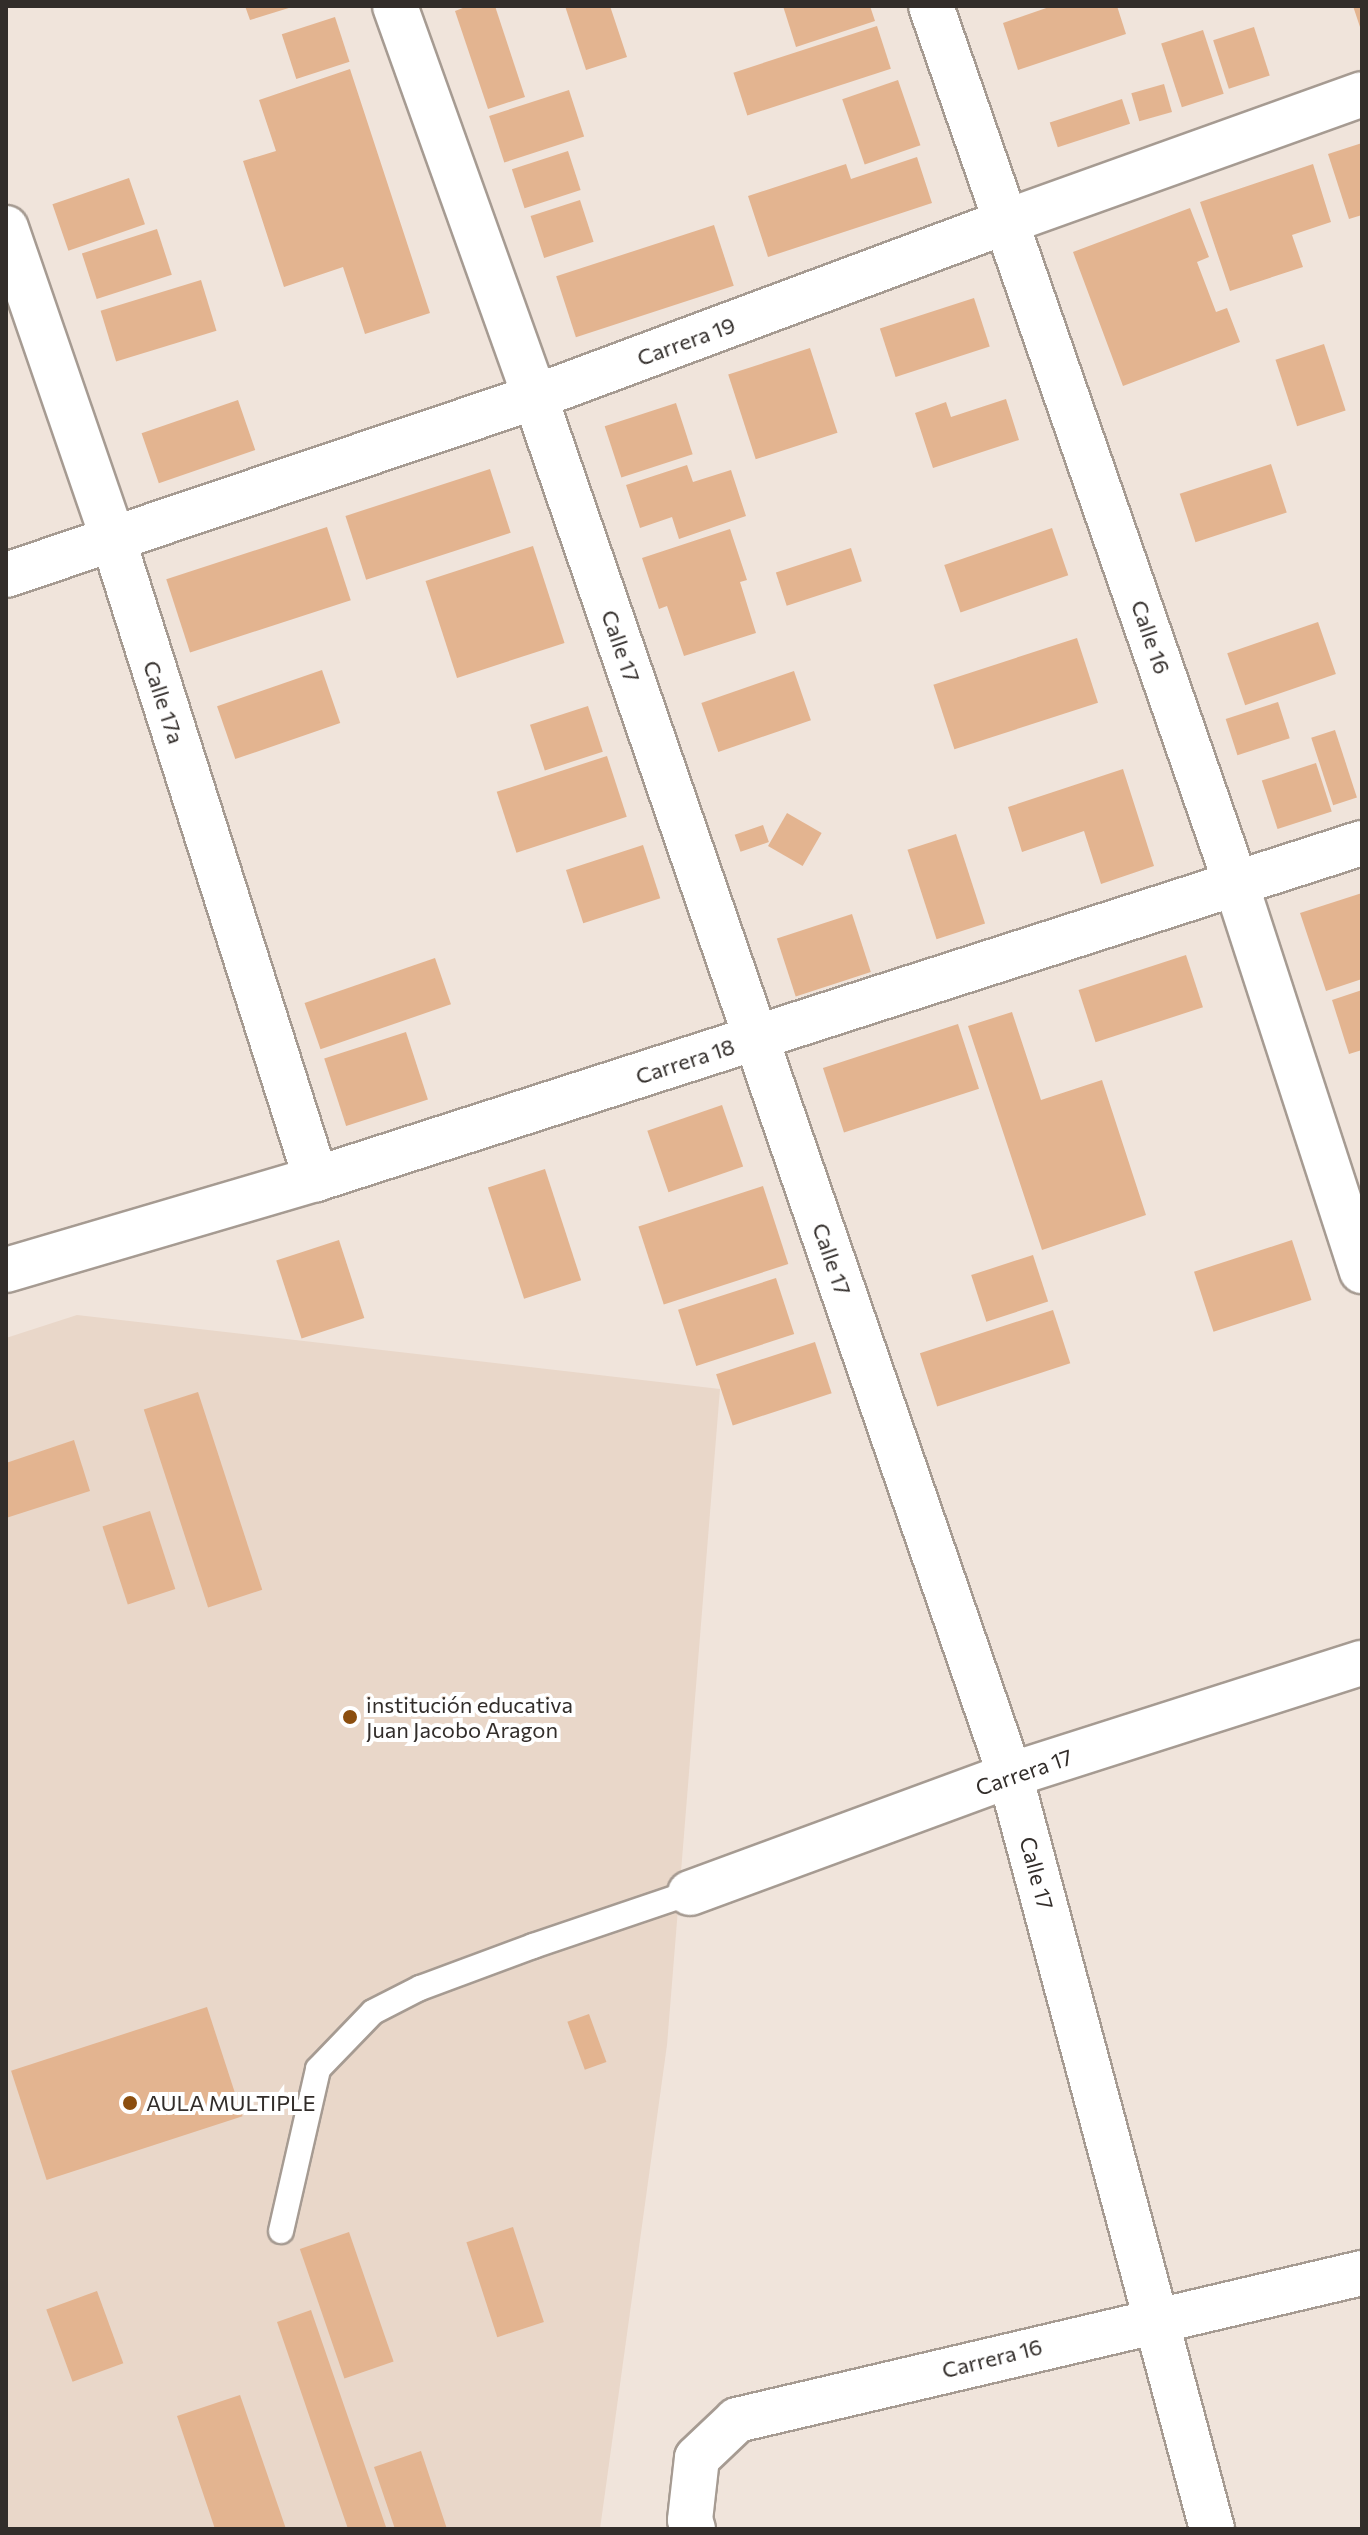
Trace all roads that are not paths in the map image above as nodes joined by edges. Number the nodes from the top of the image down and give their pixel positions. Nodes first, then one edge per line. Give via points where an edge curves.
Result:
1 (395, 6) edge
2 (931, 6) edge
3 (1362, 94) edge
4 (1008, 221) junction
5 (6, 228) edge
6 (535, 397) junction
7 (112, 536) junction
8 (6, 575) edge
9 (1362, 843) edge
10 (1236, 884) junction
11 (756, 1038) junction
12 (316, 1179) junction
13 (6, 1270) edge
14 (1362, 1271) edge
15 (1362, 1663) edge
16 (1010, 1775) junction
17 (690, 1893) joint
18 (281, 2231) dead end
19 (1362, 2273) edge
20 (1157, 2318) junction
21 (692, 2524) edge
22 (1212, 2529) edge

1 - 6 street, Calle 17
2 - 4 street, Calle 16
3 - 4 street, Carrera 19
4 - 6 street, Carrera 19
4 - 10 street, Calle 16
5 - 7 street, Calle 17a
6 - 7 street, Carrera 19
6 - 11 street, Calle 17
7 - 8 street, Carrera 19
7 - 12 street, Calle 17a
9 - 10 street, Carrera 18
10 - 11 street, Carrera 18
10 - 14 street, Calle 16
11 - 12 street, Carrera 18
11 - 16 street, Calle 17
12 - 13 street, Carrera 18
15 - 16 street, Carrera 17
16 - 17 street, Carrera 17
16 - 20 street, Calle 17
17 - 18 lane via 491,1961 373,2012 318,2069
19 - 20 street, Carrera 16
20 - 21 street, Carrera 16 via 737,2420 697,2458
20 - 22 street, Calle 17

